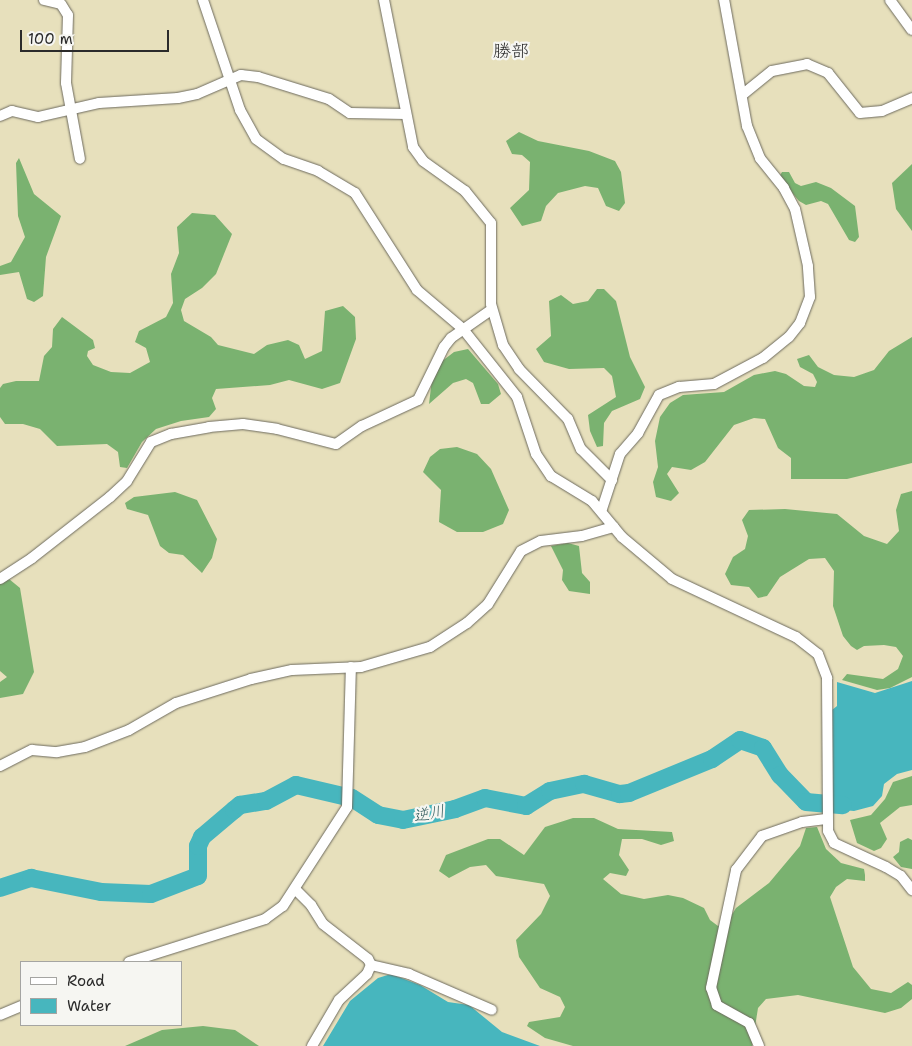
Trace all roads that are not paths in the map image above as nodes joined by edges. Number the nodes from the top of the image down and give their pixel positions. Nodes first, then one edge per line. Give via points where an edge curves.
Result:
1 (44, 0) edge
2 (203, 0) edge
3 (384, 0) edge
4 (724, 0) edge
5 (890, 0) edge
6 (912, 30) edge
7 (231, 78) junction
8 (742, 95) junction
9 (912, 98) edge
10 (70, 109) junction
11 (406, 114) junction
12 (0, 116) edge
13 (80, 159) dead end
14 (491, 310) junction
15 (463, 329) junction
16 (612, 480) junction
17 (602, 509) junction
18 (614, 527) junction
19 (0, 579) edge
20 (350, 668) junction
21 (0, 766) edge
22 (826, 811) junction
23 (294, 889) junction
24 (912, 890) edge
25 (132, 961) edge
26 (371, 965) junction
27 (20, 1006) edge
28 (492, 1010) dead end
29 (0, 1014) edge
30 (312, 1046) edge
31 (759, 1046) edge

1 - 10 street via 61,4 68,15 66,83
2 - 7 street
3 - 11 street
4 - 8 street
5 - 6 street
7 - 10 street via 197,94 178,98 99,103
7 - 11 street via 241,75 266,79 329,99 350,113
7 - 15 street via 240,110 256,139 284,159 325,175 355,193 417,290
8 - 9 street via 772,71 807,64 828,73 860,113 882,111
8 - 16 street via 747,126 760,158 784,188 795,209 810,280 807,309 789,338 754,364 714,384 679,387 659,395 642,427 620,454
10 - 12 street via 38,117 12,111
10 - 13 street
11 - 14 street via 408,132 417,154 465,191 491,223
14 - 15 street
14 - 16 street via 510,357 565,415 581,449
15 - 17 street via 517,397 542,465 551,476
15 - 19 street via 444,347 418,400 362,426 336,444 243,424 171,434 151,442 127,481 110,497
16 - 17 street
17 - 18 street
18 - 20 street via 530,546 514,560 488,604 442,641
18 - 22 street via 636,551 672,579 796,636 818,654 827,678
20 - 21 street via 292,670 251,679 176,703 129,730 85,747 57,752 32,750
20 - 23 street via 347,806
22 - 24 street via 834,843 894,872
22 - 31 street via 762,836 736,870 722,922 711,988 717,1005 749,1023
23 - 25 street via 283,906 265,919
23 - 26 street via 311,904 323,924
26 - 28 street via 409,974
26 - 30 street via 367,974 339,1000
27 - 29 street

